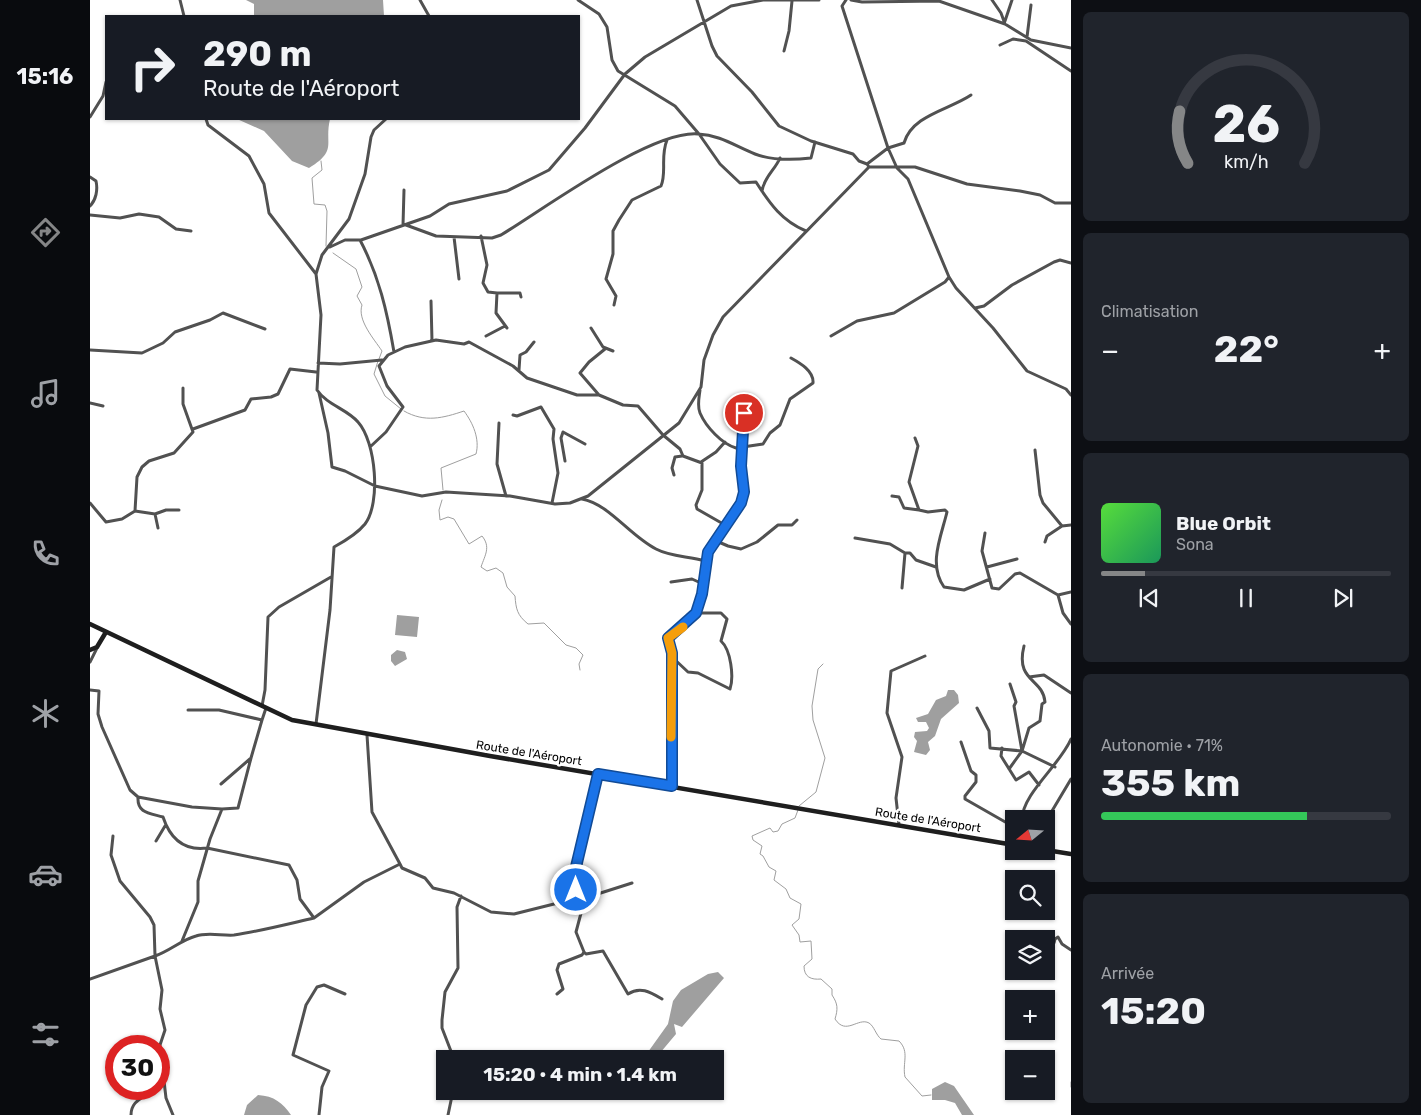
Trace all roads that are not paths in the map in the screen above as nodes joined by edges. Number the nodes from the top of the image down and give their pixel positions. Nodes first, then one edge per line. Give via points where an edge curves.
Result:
1 (180, 0) edge
2 (420, 0) edge
3 (578, 0) edge
4 (697, 0) edge
5 (819, 0) edge
6 (846, 0) edge
7 (852, 0) edge
8 (992, 0) edge
9 (1012, 0) edge
10 (792, 1) edge
11 (1030, 6) dead end
12 (184, 15) edge
13 (428, 15) edge
14 (704, 20) junction
15 (1005, 24) junction
16 (1027, 37) junction
17 (1000, 45) dead end
18 (1071, 48) edge
19 (784, 51) dead end
20 (1071, 71) edge
21 (624, 74) junction
22 (105, 87) edge
23 (971, 95) dead end
24 (90, 117) edge
25 (206, 120) edge
26 (385, 120) edge
27 (699, 134) junction
28 (667, 139) junction
29 (815, 142) junction
30 (888, 148) junction
31 (780, 158) junction
32 (868, 166) junction
33 (898, 168) junction
34 (90, 177) edge
35 (404, 190) dead end
36 (762, 191) junction
37 (1071, 203) edge
38 (90, 206) edge
39 (90, 215) edge
40 (404, 225) junction
41 (191, 231) dead end
42 (806, 231) junction
43 (481, 236) junction
44 (454, 237) junction
45 (360, 240) junction
46 (330, 246) junction
47 (1071, 263) edge
48 (316, 274) junction
49 (949, 277) junction
50 (459, 279) dead end
51 (496, 293) junction
52 (521, 297) dead end
53 (431, 301) dead end
54 (614, 304) dead end
55 (975, 308) junction
56 (591, 328) dead end
57 (265, 329) dead end
58 (486, 336) dead end
59 (831, 336) dead end
60 (432, 342) junction
61 (534, 342) dead end
62 (605, 349) junction
63 (90, 350) edge
64 (613, 351) dead end
65 (394, 352) junction
66 (791, 358) dead end
67 (382, 360) junction
68 (318, 362) junction
69 (519, 370) junction
70 (316, 372) junction
71 (701, 387) junction
72 (183, 388) dead end
73 (319, 393) junction
74 (600, 396) junction
75 (1071, 396) edge
76 (90, 403) edge
77 (103, 406) dead end
78 (744, 413) dead end
79 (513, 415) dead end
80 (499, 423) dead end
81 (192, 429) junction
82 (554, 435) junction
83 (664, 435) junction
84 (561, 438) junction
85 (915, 438) dead end
86 (725, 442) junction
87 (585, 444) dead end
88 (370, 448) junction
89 (741, 448) junction
90 (1035, 450) dead end
91 (683, 456) junction
92 (565, 461) dead end
93 (701, 462) junction
94 (674, 475) dead end
95 (375, 486) junction
96 (506, 496) junction
97 (892, 496) dead end
98 (580, 499) junction
99 (552, 503) junction
100 (90, 504) edge
101 (179, 510) dead end
102 (919, 510) junction
103 (135, 511) junction
104 (155, 514) junction
105 (797, 520) dead end
106 (725, 525) junction
107 (1071, 525) edge
108 (1062, 526) junction
109 (158, 528) dead end
110 (985, 533) dead end
111 (855, 538) dead end
112 (714, 540) junction
113 (1044, 542) dead end
114 (905, 552) junction
115 (1017, 559) dead end
116 (705, 561) junction
117 (936, 567) junction
118 (987, 567) junction
119 (331, 577) junction
120 (990, 579) junction
121 (671, 582) dead end
122 (703, 584) junction
123 (902, 588) dead end
124 (1071, 592) edge
125 (1058, 595) junction
126 (696, 613) junction
127 (90, 624) edge
128 (1071, 624) edge
129 (106, 632) junction
130 (115, 636) junction
131 (104, 639) junction
132 (1024, 646) dead end
133 (97, 647) junction
134 (90, 650) edge
135 (672, 655) junction
136 (925, 656) dead end
137 (90, 662) edge
138 (1029, 677) junction
139 (1010, 684) dead end
140 (90, 690) edge
141 (1071, 693) edge
142 (264, 707) junction
143 (976, 708) dead end
144 (188, 710) dead end
145 (262, 720) junction
146 (316, 725) junction
147 (368, 735) junction
148 (1071, 739) edge
149 (961, 742) dead end
150 (1002, 748) junction
151 (1022, 751) junction
152 (250, 758) junction
153 (1055, 766) junction
154 (1009, 769) junction
155 (598, 778) junction
156 (1071, 779) edge
157 (221, 784) dead end
158 (1039, 785) junction
159 (672, 786) junction
160 (138, 797) junction
161 (222, 809) junction
162 (1026, 810) edge
163 (1053, 810) edge
164 (1005, 821) edge
165 (166, 826) junction
166 (899, 826) junction
167 (112, 836) dead end
168 (156, 841) dead end
169 (1005, 843) edge
170 (207, 848) junction
171 (1055, 851) edge
172 (1071, 854) edge
173 (400, 864) junction
174 (632, 883) dead end
175 (461, 896) junction
176 (578, 898) junction
177 (585, 898) junction
178 (314, 918) junction
179 (1055, 940) edge
180 (182, 941) junction
181 (1071, 950) edge
182 (584, 952) junction
183 (155, 956) junction
184 (90, 979) edge
185 (345, 994) dead end
186 (557, 994) dead end
187 (662, 999) dead end
188 (163, 1035) edge
189 (451, 1050) edge
190 (137, 1100) edge
191 (167, 1100) edge
192 (451, 1100) edge
193 (131, 1115) edge
194 (172, 1115) edge
195 (319, 1115) edge
196 (448, 1115) edge

1 - 12 street
2 - 13 street
3 - 21 street via 598,14 607,27 612,60 618,71
4 - 14 street
5 - 10 street
6 - 30 street via 842,6
7 - 15 street via 939,1
8 - 15 street
9 - 15 street
10 - 14 street via 763,0 731,6
10 - 19 street
11 - 16 street
14 - 21 street via 645,56
14 - 29 street via 717,56 779,126
15 - 16 street
16 - 18 street
17 - 20 street via 1019,38
21 - 27 street via 675,106
21 - 40 street via 585,128 549,170 508,191 449,204 430,216
22 - 24 street
23 - 30 street via 923,119 907,132 904,143
25 - 48 street via 249,156 264,184 269,213
26 - 46 street via 371,137 365,174 349,219
27 - 28 street via 687,133
27 - 31 street via 717,136 756,154
27 - 36 street via 720,164 740,183 756,182
28 - 43 street via 587,179 500,235 492,238
28 - 54 street via 661,186 632,200 613,231 613,254 606,279 616,296
29 - 31 street via 811,158
29 - 32 street via 853,154
30 - 32 street
30 - 33 street
31 - 36 street via 766,178
32 - 33 street
32 - 42 street
33 - 37 street via 915,167 967,184 1040,195 1055,203
33 - 49 street via 908,179
34 - 38 street via 97,186
35 - 40 street
36 - 42 street via 773,208 792,225
39 - 41 street via 159,217 176,229
40 - 44 street via 436,236
40 - 45 street
42 - 71 street via 723,317 704,360
43 - 44 street
43 - 51 street via 487,265 483,283 488,292
44 - 50 street
45 - 46 street via 345,240
45 - 65 street via 388,312
46 - 48 street via 322,255
47 - 55 street via 1054,262 1012,285 984,306
48 - 68 street via 321,315
49 - 55 street
49 - 59 street via 894,313 857,321
51 - 52 street via 520,293
51 - 58 street via 496,313 506,327
53 - 60 street
55 - 75 street via 1027,371 1066,389
56 - 62 street
57 - 63 street via 223,313 175,332 163,344 142,353
60 - 65 street
60 - 69 street via 469,342
61 - 69 street via 520,355
62 - 64 street
62 - 74 street via 580,373
65 - 67 street
66 - 89 street via 809,371 814,378 813,383 790,399 780,425 763,444
67 - 68 street via 340,364
67 - 88 street via 379,366 387,386 404,407
68 - 70 street
69 - 74 street via 527,378 577,395
70 - 73 street via 315,383
70 - 81 street via 290,369 278,394 251,399 245,410
71 - 83 street via 679,422
71 - 86 street via 700,413
72 - 81 street via 183,404
73 - 88 street via 357,421
73 - 95 street via 332,468
74 - 83 street via 623,405 638,406
76 - 77 street
78 - 89 street
79 - 82 street via 541,408 550,419
80 - 96 street via 497,464
81 - 103 street via 193,432 174,453 149,461 142,467 137,477
82 - 84 street
82 - 99 street via 558,473
83 - 91 street
83 - 98 street
84 - 87 street via 563,432
84 - 92 street
85 - 102 street via 918,446 909,482
86 - 89 street via 731,447
86 - 93 street
88 - 95 street
89 - 106 street via 744,492 741,503
90 - 108 street via 1040,496
91 - 93 street
91 - 94 street via 675,456
93 - 106 street via 702,479 696,509
95 - 96 street via 422,496 446,492
95 - 119 street via 370,515 364,525 334,547
96 - 99 street
97 - 102 street via 898,497 904,508
98 - 99 street via 570,503
98 - 116 street via 602,506 656,549
100 - 103 street via 106,522 122,519
101 - 104 street
102 - 117 street via 947,512 935,559
103 - 104 street
104 - 109 street
105 - 112 street via 792,526 778,525 757,542 741,549
106 - 112 street
107 - 108 street
108 - 113 street via 1046,536
110 - 118 street via 982,551
111 - 114 street via 890,544
112 - 116 street
114 - 117 street
114 - 123 street
115 - 118 street
116 - 122 street
117 - 120 street via 944,587 964,590
118 - 120 street
119 - 142 street via 279,607 268,617
119 - 146 street
120 - 125 street via 994,590 1020,573
121 - 122 street via 692,579
122 - 126 street
124 - 125 street
125 - 128 street via 1063,613
126 - 135 street via 668,638
126 - 135 street via 720,613 727,619 721,641 728,649 730,689 698,673 688,672
127 - 129 main road, Route de l'Aéroport
129 - 130 main road, Route de l'Aéroport
129 - 131 main road
130 - 131 main road
130 - 142 main road, Route de l'Aéroport
131 - 133 main road
132 - 138 street via 1021,659 1023,670
133 - 134 main road
133 - 137 street
135 - 159 street
136 - 166 street via 891,671 887,713 902,758 896,798
138 - 141 street via 1044,675
138 - 151 street via 1045,696 1045,702 1040,721 1029,728
139 - 151 street via 1016,702
140 - 160 street via 99,691 98,714 102,727 130,790
142 - 145 street
142 - 146 main road, Route de l'Aéroport via 292,720
143 - 150 street via 989,731 990,748
144 - 145 street via 219,710
145 - 152 street
146 - 147 main road, Route de l'Aéroport
147 - 155 main road, Route de l'Aéroport
147 - 173 street via 372,812
148 - 153 street via 1066,753
149 - 164 street via 971,771 976,775 976,782 965,799
150 - 151 street
150 - 154 street via 1001,756
151 - 153 street
151 - 154 street
152 - 157 street
152 - 161 street via 238,808
153 - 158 street
154 - 158 street via 1016,780 1029,772
155 - 159 main road, Route de l'Aéroport
155 - 176 street via 575,871
156 - 163 street
158 - 162 street
159 - 166 main road, Route de l'Aéroport
160 - 161 street
160 - 165 street via 140,810 163,817
161 - 170 street
165 - 168 street
165 - 170 street via 174,839 184,845
166 - 169 main road, Route de l'Aéroport
167 - 183 street via 111,855 120,881 154,925
170 - 178 street via 289,865 297,880 300,899
170 - 180 street via 198,881 198,902
171 - 172 main road
173 - 175 street via 402,868 425,878 433,888
173 - 178 street via 364,882
174 - 177 street
175 - 176 street via 491,912 514,914
175 - 189 street via 456,907 458,968 444,992 442,1020
176 - 177 street
177 - 182 street via 576,932
178 - 180 street via 238,934 199,934
179 - 181 street via 1058,937
180 - 183 street via 168,952
182 - 186 street via 559,964 557,970 563,989
182 - 187 street via 603,951 628,994 642,989
183 - 184 street
183 - 188 street via 162,990
185 - 195 street via 324,985 317,987 306,1005 293,1055 329,1071 322,1087
190 - 193 street via 131,1108
191 - 194 street
192 - 196 street

